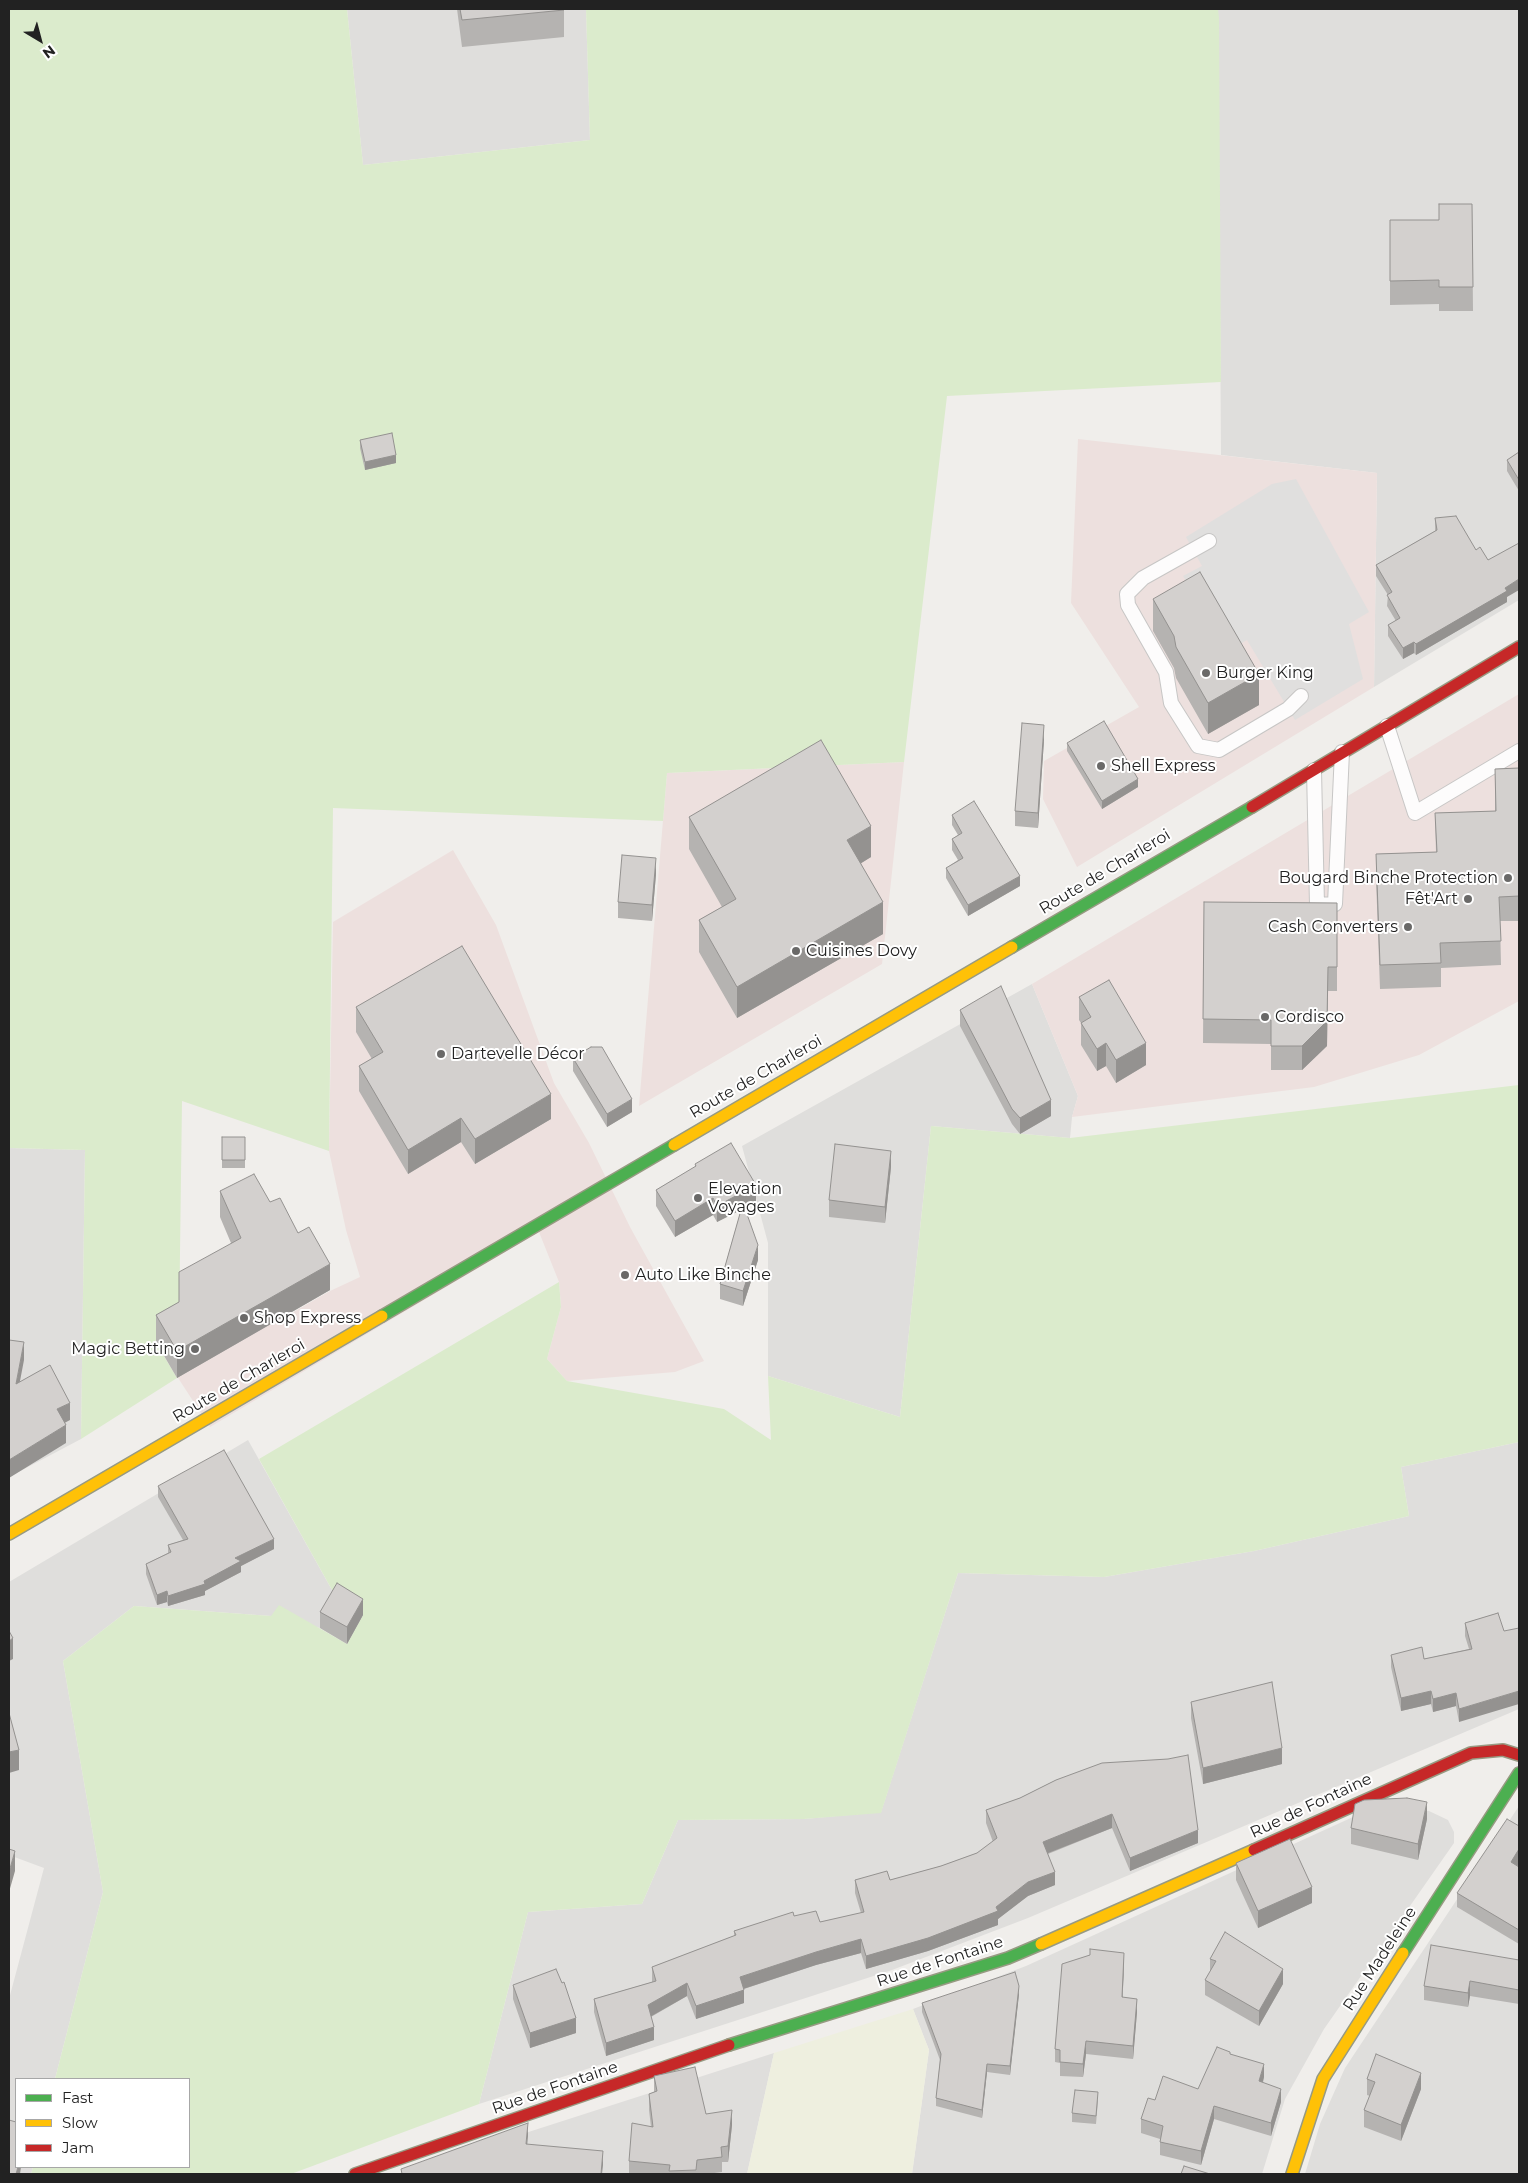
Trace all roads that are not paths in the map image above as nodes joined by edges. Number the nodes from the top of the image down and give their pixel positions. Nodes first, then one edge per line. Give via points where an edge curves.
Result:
1 (1208, 541) dead end
2 (1519, 647) edge
3 (1301, 696) dead end
4 (1387, 726) junction
5 (1519, 751) edge
6 (1342, 752) junction
7 (1314, 770) junction
8 (9, 1534) edge
9 (1519, 1755) edge
10 (1519, 1773) edge
11 (355, 2174) edge
12 (1292, 2174) edge

1 - 3 lane via 1143,578 1127,594 1128,605 1166,672 1171,703 1198,746 1219,750 1288,709
2 - 4 main road, Route de Charleroi
4 - 5 lane via 1415,813
4 - 6 main road, Route de Charleroi
6 - 7 main road, Route de Charleroi
6 - 7 lane via 1335,904 1316,905
7 - 8 main road, Route de Charleroi
9 - 11 main road, Rue de Fontaine via 1503,1750 1471,1753 1008,1958 770,2032
10 - 12 main road, Rue Madeleine via 1323,2079

